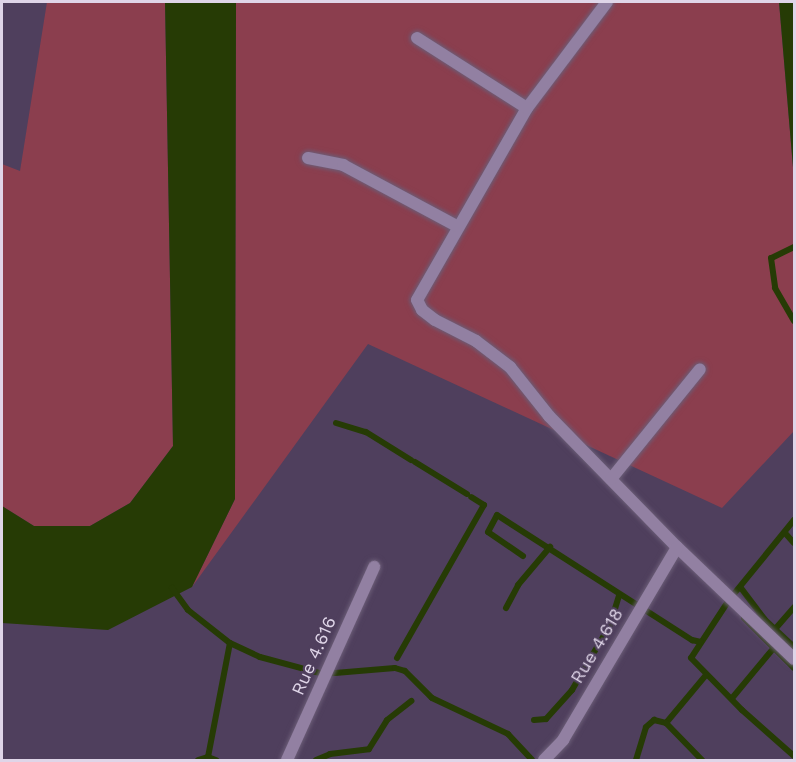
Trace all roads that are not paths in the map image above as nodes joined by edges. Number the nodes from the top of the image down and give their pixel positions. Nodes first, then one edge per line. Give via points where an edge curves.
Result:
1 (607, 2) edge
2 (417, 38) dead end
3 (527, 108) junction
4 (308, 158) dead end
5 (457, 226) junction
6 (700, 369) dead end
7 (611, 479) junction
8 (677, 547) junction
9 (374, 567) dead end
10 (795, 658) edge
11 (287, 760) edge
12 (544, 760) edge

1 - 3 street
2 - 3 street
3 - 5 street
4 - 5 street via 343,165
5 - 7 street via 418,292 422,310 510,367 549,416
6 - 7 street
7 - 8 street
8 - 10 street
8 - 12 street, Rue 4.618 via 562,740
9 - 11 street, Rue 4.616

